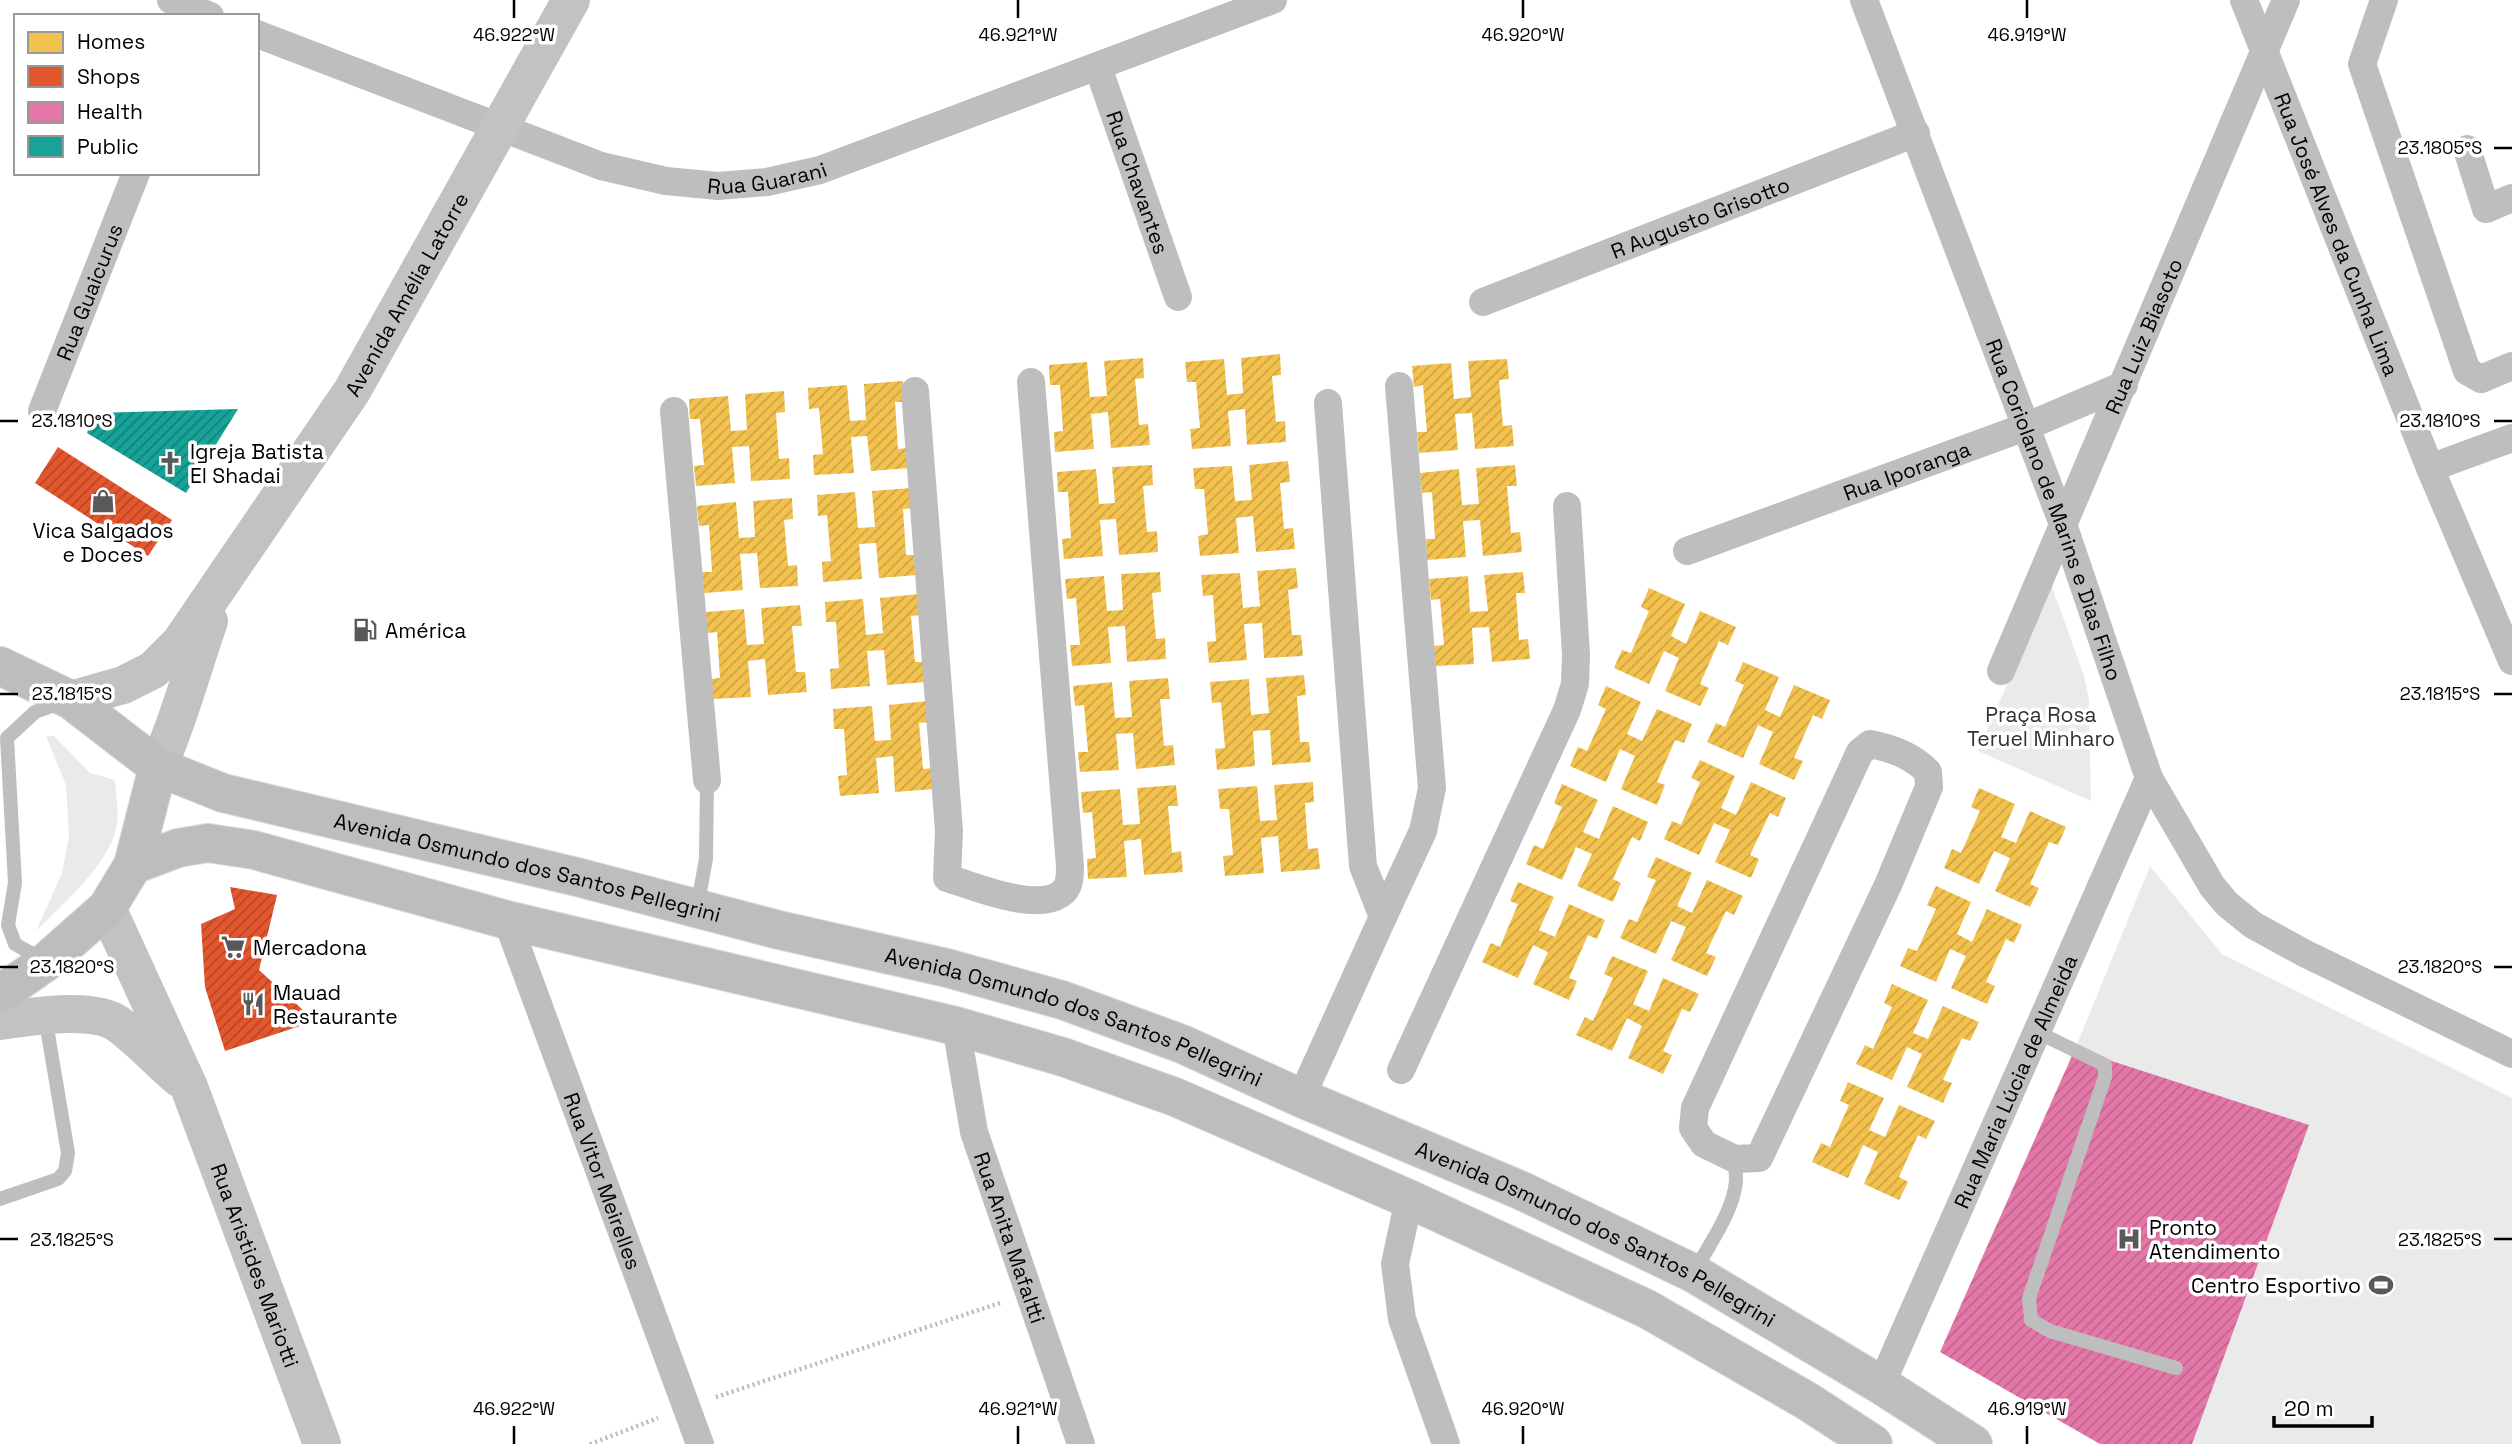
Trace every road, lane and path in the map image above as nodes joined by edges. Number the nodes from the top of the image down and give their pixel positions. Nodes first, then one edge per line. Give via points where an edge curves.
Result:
1 (171, 0) edge
2 (571, 0) edge
3 (1273, 0) edge
4 (1864, 0) edge
5 (2244, 0) edge
6 (2286, 0) edge
7 (2384, 0) edge
8 (203, 11) edge
9 (259, 35) edge
10 (2264, 53) junction
11 (1098, 67) junction
12 (499, 127) junction
13 (1916, 133) junction
14 (2467, 149) dead end
15 (134, 175) edge
16 (2512, 198) edge
17 (1178, 297) dead end
18 (1483, 302) dead end
19 (2512, 366) edge
20 (1031, 382) dead end
21 (2124, 385) junction
22 (1399, 386) dead end
23 (915, 391) dead end
24 (1328, 403) dead end
25 (42, 411) dead end
26 (674, 411) dead end
27 (2025, 427) junction
28 (2512, 438) edge
29 (2430, 468) junction
30 (1567, 506) dead end
31 (2064, 527) junction
32 (1687, 551) dead end
33 (225, 576) junction
34 (2512, 661) edge
35 (0, 666) edge
36 (2001, 671) dead end
37 (71, 700) junction
38 (158, 767) junction
39 (2150, 778) junction
40 (706, 780) joint
41 (133, 865) junction
42 (577, 877) junction
43 (107, 908) junction
44 (696, 909) junction
45 (1383, 917) junction
46 (507, 920) junction
47 (46, 962) junction
48 (0, 994) edge
49 (45, 1015) junction
50 (0, 1021) edge
51 (956, 1026) junction
52 (2038, 1032) junction
53 (2512, 1054) edge
54 (1401, 1070) dead end
55 (189, 1087) junction
56 (1301, 1098) junction
57 (1735, 1159) junction
58 (0, 1199) edge
59 (1409, 1199) junction
60 (1693, 1273) junction
61 (1029, 1294) junction
62 (2176, 1368) dead end
63 (1881, 1385) junction
64 (686, 1406) junction
65 (322, 1444) edge
66 (590, 1444) edge
67 (700, 1444) edge
68 (1081, 1444) edge
69 (1446, 1444) edge
70 (1873, 1444) edge
71 (1973, 1444) edge

1 - 8 street
2 - 12 main road, Avenida Amélia Latorre
3 - 11 street, Rua Guarani
4 - 13 street, Rua Coriolano de Marins e Dias Filho
5 - 10 street, Rua José Alves da Cunha Lima
6 - 10 street, Rua Luiz Biasoto
7 - 19 street via 2362,64 2467,371 2481,379
9 - 12 street, Rua Guarani
10 - 21 street, Rua Luiz Biasoto
10 - 29 street, Rua José Alves da Cunha Lima
11 - 12 street, Rua Guarani via 820,170 767,183 718,186 666,181 601,166
11 - 17 street, Rua Chavantes
12 - 33 main road, Avenida Amélia Latorre via 352,391
13 - 18 street, R Augusto Grisotto
13 - 27 street, Rua Coriolano de Marins e Dias Filho
14 - 16 street via 2486,209
15 - 25 street, Rua Guaicurus
20 - 23 street via 1070,866 1065,891 1037,901 947,878 949,831
21 - 27 street, Rua Iporanga
21 - 31 street, Rua Luiz Biasoto
22 - 45 street via 1432,788 1423,831
24 - 45 street via 1363,866
26 - 40 street
27 - 31 street, Rua Coriolano de Marins e Dias Filho
27 - 32 street, Rua Iporanga
28 - 29 street
29 - 34 street, Rua José Alves da Cunha Lima
30 - 54 street via 1575,684
31 - 36 street, Rua Luiz Biasoto
31 - 39 street, Rua Coriolano de Marins e Dias Filho
33 - 37 main road, Avenida Amélia Latorre via 180,643 153,670 123,685
33 - 38 main road, Avenida Amélia Latorre
35 - 37 main road, Avenida Osmundo dos Santos Pellegrini
37 - 38 main road, Avenida Osmundo dos Santos Pellegrini
37 - 47 lane via 34,712 7,738 15,883 8,925 15,944
38 - 41 main road
38 - 42 main road, Avenida Osmundo dos Santos Pellegrini via 223,793
39 - 52 street, Rua Maria Lúcia de Almeida
39 - 53 street, Rua Coriolano de Marins e Dias Filho via 2212,886 2253,925
40 - 44 lane via 706,859
41 - 43 main road
41 - 46 main road, Avenida Osmundo dos Santos Pellegrini via 178,848 208,843 254,850
42 - 44 main road, Avenida Osmundo dos Santos Pellegrini
42 - 46 main road via 534,894
43 - 47 main road
43 - 55 main road, Rua Aristides Mariotti
44 - 56 main road, Avenida Osmundo dos Santos Pellegrini via 1062,1000 1182,1044
45 - 56 street
46 - 51 main road, Avenida Osmundo dos Santos Pellegrini
46 - 64 street, Rua Vitor Meirelles
47 - 48 main road
49 - 50 main road, Rua Aristides Mariotti
49 - 55 main road, Rua Aristides Mariotti via 85,1014 116,1022
49 - 58 lane via 68,1153 65,1171 58,1180
51 - 59 main road, Avenida Osmundo dos Santos Pellegrini via 1063,1057 1175,1097
51 - 61 street, Rua Anita Mafaltti via 974,1132
52 - 62 lane via 2105,1065 2105,1077 2029,1298 2031,1320 2050,1331
52 - 63 street, Rua Maria Lúcia de Almeida
55 - 65 main road, Rua Aristides Mariotti
56 - 60 main road, Avenida Osmundo dos Santos Pellegrini via 1520,1190
57 - 57 street via 1759,1158 1888,885 1929,787 1928,772 1917,760 1884,746 1870,744 1860,752 1695,1108 1693,1128 1704,1144
57 - 60 lane via 1732,1199
59 - 69 street via 1395,1264 1402,1319
59 - 70 main road, Avenida Osmundo dos Santos Pellegrini via 1647,1309
60 - 63 main road, Avenida Osmundo dos Santos Pellegrini
61 - 64 path
61 - 68 street, Rua Anita Mafaltti
63 - 71 main road, Avenida Osmundo dos Santos Pellegrini
64 - 66 path
64 - 67 street, Rua Vitor Meirelles

